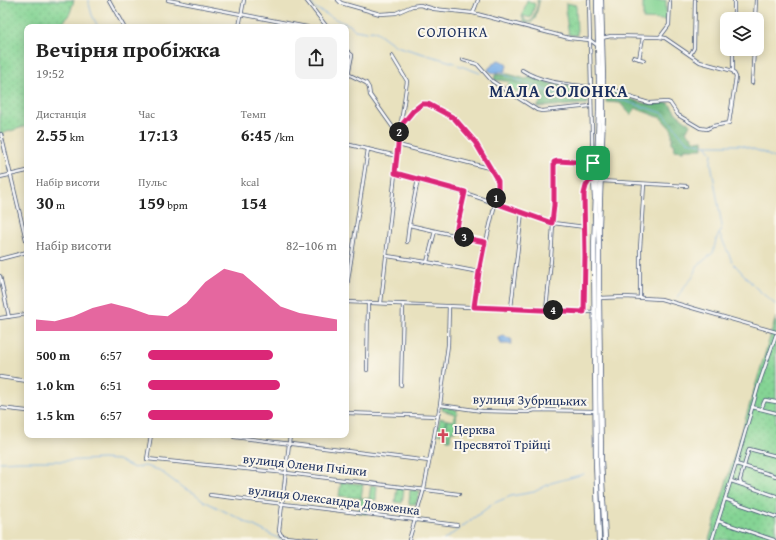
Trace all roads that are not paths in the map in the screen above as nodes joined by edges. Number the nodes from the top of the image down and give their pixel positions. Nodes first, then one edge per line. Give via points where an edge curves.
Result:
1 (109, 0) edge
2 (168, 0) edge
3 (244, 0) edge
4 (306, 0) edge
5 (338, 0) edge
6 (478, 0) edge
7 (589, 0) edge
8 (597, 0) edge
9 (601, 0) edge
10 (670, 0) edge
11 (694, 0) edge
12 (734, 0) edge
13 (756, 0) edge
14 (734, 12) edge
15 (755, 12) edge
16 (473, 13) junction
17 (242, 15) junction
18 (122, 24) edge
19 (240, 24) edge
20 (284, 24) edge
21 (325, 24) edge
22 (600, 37) junction
23 (643, 37) junction
24 (660, 37) junction
25 (590, 40) junction
26 (596, 44) junction
27 (349, 52) edge
28 (690, 55) junction
29 (392, 56) dead end
30 (733, 56) edge
31 (754, 56) edge
32 (633, 57) dead end
33 (638, 59) junction
34 (463, 60) dead end
35 (644, 60) dead end
36 (349, 66) edge
37 (522, 70) dead end
38 (732, 71) junction
39 (349, 75) edge
40 (601, 80) junction
41 (752, 83) dead end
42 (591, 87) junction
43 (591, 90) junction
44 (591, 106) junction
45 (601, 112) junction
46 (400, 127) junction
47 (1, 134) edge
48 (399, 137) junction
49 (349, 145) edge
50 (398, 145) junction
51 (368, 149) junction
52 (397, 156) junction
53 (593, 163) junction
54 (490, 168) junction
55 (24, 172) edge
56 (395, 173) junction
57 (11, 175) junction
58 (0, 177) edge
59 (418, 179) junction
60 (593, 180) junction
61 (601, 181) junction
62 (644, 184) junction
63 (687, 186) dead end
64 (465, 192) junction
65 (495, 203) junction
66 (596, 204) junction
67 (522, 212) junction
68 (552, 223) junction
69 (409, 225) junction
70 (585, 227) junction
71 (24, 231) edge
72 (435, 231) junction
73 (455, 236) junction
74 (408, 242) dead end
75 (485, 242) junction
76 (24, 253) edge
77 (387, 256) junction
78 (0, 259) edge
79 (427, 262) junction
80 (479, 272) junction
81 (349, 274) edge
82 (0, 276) edge
83 (640, 297) junction
84 (599, 298) junction
85 (349, 302) edge
86 (368, 303) junction
87 (381, 303) junction
88 (403, 304) junction
89 (449, 306) junction
90 (474, 307) junction
91 (511, 308) junction
92 (546, 310) junction
93 (584, 312) junction
94 (595, 312) junction
95 (24, 314) edge
96 (9, 316) junction
97 (0, 318) edge
98 (776, 332) edge
99 (776, 335) edge
100 (367, 370) dead end
101 (0, 377) edge
102 (24, 381) edge
103 (401, 385) dead end
104 (776, 402) edge
105 (440, 405) junction
106 (752, 407) junction
107 (0, 408) edge
108 (761, 409) junction
109 (24, 411) edge
110 (596, 411) junction
111 (349, 413) edge
112 (776, 413) edge
113 (438, 416) junction
114 (598, 425) junction
115 (150, 438) edge
116 (243, 438) edge
117 (290, 438) edge
118 (289, 443) junction
119 (776, 456) edge
120 (429, 461) junction
121 (736, 464) junction
122 (744, 466) junction
123 (287, 473) junction
124 (776, 476) edge
125 (731, 481) junction
126 (740, 484) junction
127 (424, 489) junction
128 (459, 494) dead end
129 (210, 495) dead end
130 (776, 496) edge
131 (725, 499) junction
132 (282, 504) junction
133 (776, 517) edge
134 (414, 520) junction
135 (718, 521) junction
136 (457, 525) dead end
137 (318, 540) edge
138 (409, 540) edge
139 (599, 540) edge
140 (605, 540) edge
141 (712, 540) edge
142 (774, 540) edge

1 - 18 street
2 - 17 street
3 - 17 street
4 - 21 street
5 - 16 street via 341,4 380,14 396,13 420,5
6 - 16 street
7 - 25 street
8 - 22 highway
9 - 22 highway
10 - 24 street via 669,25
11 - 28 street via 694,48
12 - 14 street
13 - 15 street
16 - 25 street via 569,38
17 - 19 street
17 - 20 street
22 - 23 street
22 - 26 highway
22 - 40 highway
23 - 24 street
23 - 33 street
24 - 28 street
25 - 26 street
25 - 42 street
26 - 40 highway
27 - 36 street via 352,55
28 - 38 street via 700,62
29 - 46 street via 407,81
30 - 38 street
31 - 41 street
32 - 33 street
33 - 35 street
34 - 44 street via 477,64 492,81 537,110
37 - 42 street via 552,82
38 - 43 street via 736,77 729,123 707,129 695,126 678,115 670,102 649,103 611,88
39 - 48 street via 366,83 370,95
40 - 45 highway, bridge
42 - 43 street
43 - 44 street
44 - 53 street
45 - 61 highway
45 - 66 highway
46 - 48 street
46 - 54 street via 418,106 428,104 456,119 475,142
47 - 57 street
48 - 50 street
49 - 51 street
50 - 52 street
50 - 54 street
51 - 52 street
51 - 81 street
52 - 56 street
53 - 60 street
53 - 68 street via 554,162
54 - 65 street via 498,184
55 - 57 street
56 - 59 street
56 - 77 street
57 - 58 street
57 - 71 street
59 - 64 street
59 - 69 street
60 - 66 street
60 - 70 street via 589,181 584,190
61 - 62 street
61 - 84 highway
62 - 63 street
62 - 83 street
64 - 65 street
64 - 73 street
65 - 67 street
65 - 75 street
66 - 94 highway
67 - 68 street
67 - 91 street
68 - 70 street
68 - 92 street
69 - 72 street
69 - 74 street
70 - 93 street
72 - 73 street
72 - 79 street
73 - 75 street
75 - 80 street
76 - 78 street
77 - 79 street
77 - 87 street
79 - 80 street
80 - 90 street
82 - 96 street
83 - 84 street
83 - 98 street via 661,299
84 - 114 highway
85 - 86 street
86 - 87 street
86 - 100 street
87 - 88 street
88 - 89 street
88 - 103 street
89 - 90 street
89 - 105 street via 448,345
90 - 91 street
91 - 92 street
92 - 93 street
93 - 94 street
94 - 110 highway
95 - 96 street
96 - 97 street
99 - 106 street
101 - 102 street
104 - 108 street via 766,399
105 - 110 street, вулиця Зубрицьких via 482,411
105 - 113 street
106 - 108 street
106 - 121 street
107 - 109 street
108 - 112 street
110 - 114 highway
111 - 113 street
113 - 120 street
114 - 139 highway
114 - 140 highway
115 - 123 street, вулиця Олени Пчілки via 148,458
116 - 118 street
117 - 118 street
118 - 120 street
118 - 123 street
119 - 122 street via 749,449
120 - 127 street
121 - 122 street
121 - 125 street
122 - 124 street
122 - 126 street
123 - 127 street, вулиця Олени Пчілки
123 - 132 street
125 - 126 street
125 - 131 street
126 - 130 street
127 - 128 street, вулиця Олени Пчілки
127 - 134 street
129 - 132 street, вулиця Олександра Довженка
131 - 133 street
131 - 135 street
132 - 134 street, вулиця Олександра Довженка
132 - 137 street via 282,535
134 - 136 street, вулиця Олександра Довженка
134 - 138 street
135 - 141 street
135 - 142 street

